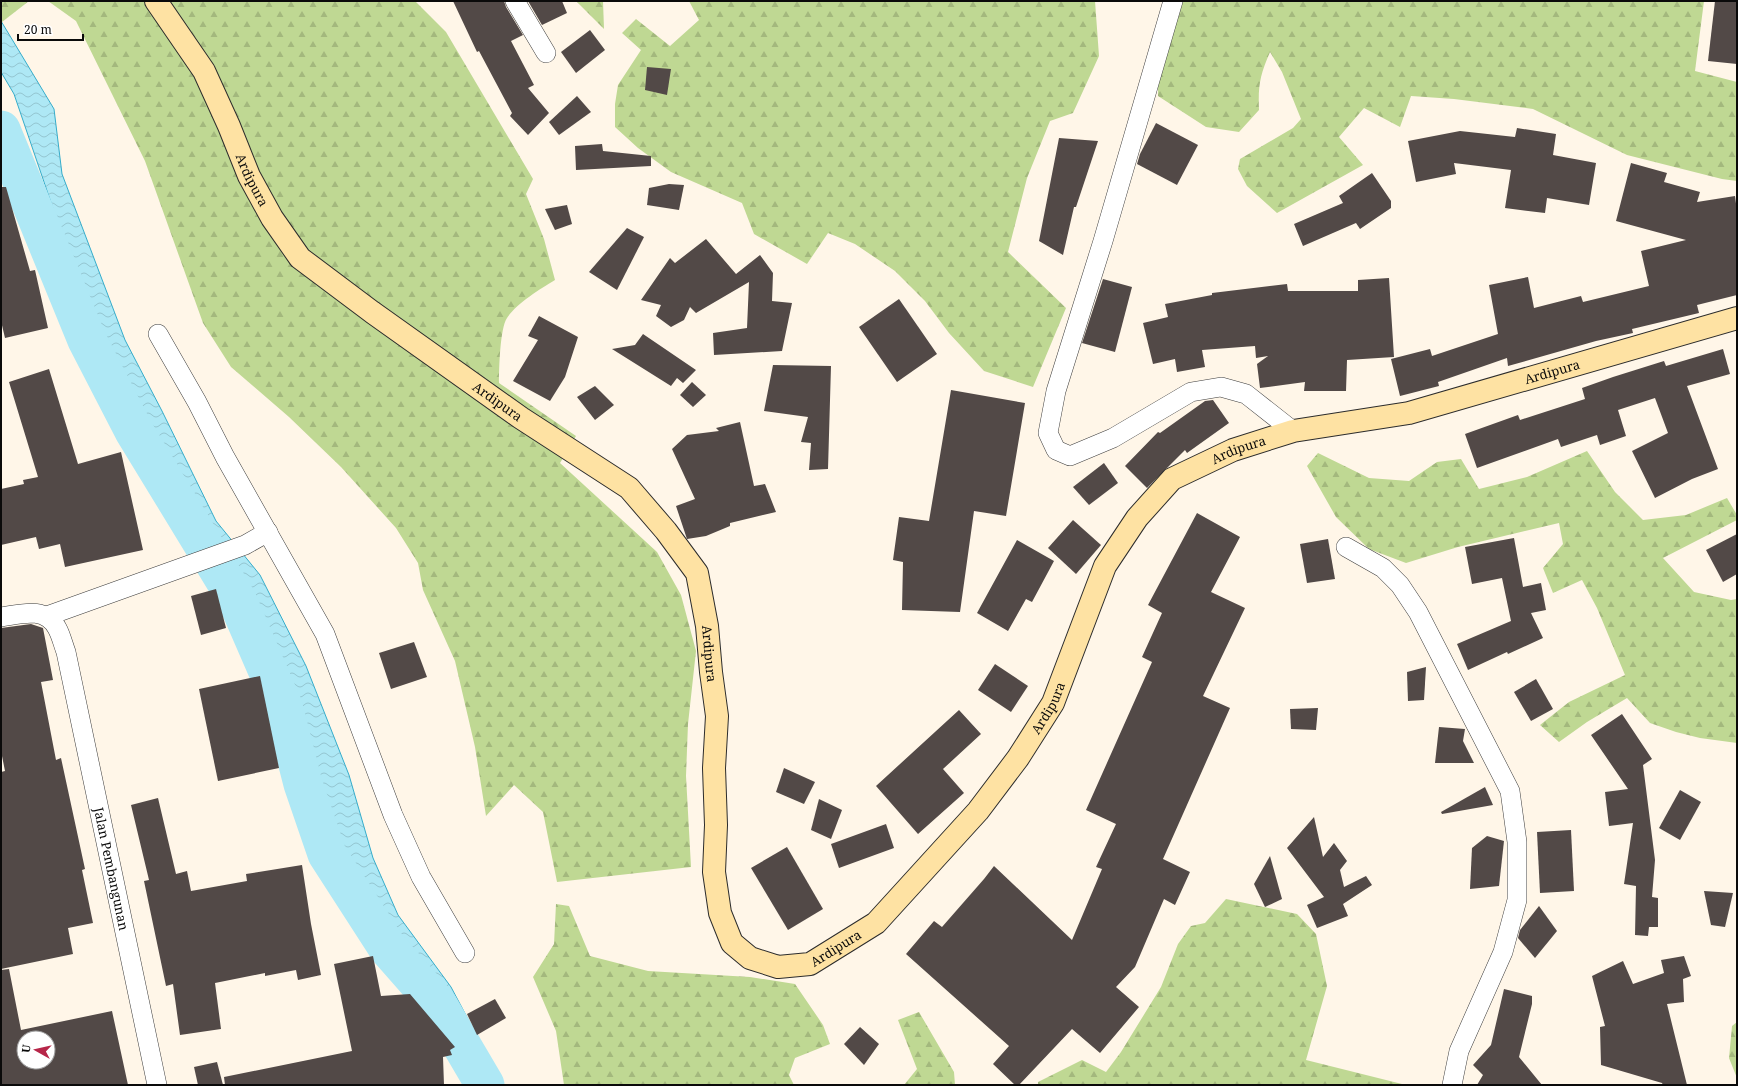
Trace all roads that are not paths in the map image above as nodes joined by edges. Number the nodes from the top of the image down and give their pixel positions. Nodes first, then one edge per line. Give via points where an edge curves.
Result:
1 (156, 1) edge
2 (515, 1) edge
3 (1173, 1) edge
4 (546, 53) dead end
5 (1737, 318) edge
6 (158, 334) dead end
7 (1293, 431) junction
8 (268, 532) junction
9 (1346, 547) dead end
10 (47, 616) junction
11 (1, 617) edge
12 (465, 953) dead end
13 (158, 1085) edge
14 (1452, 1085) edge

1 - 7 street, Ardipura via 204,71 230,126 248,176 272,218 300,258 521,418 629,488 666,531 697,573 707,626 717,716 714,872 720,913 732,943 750,958 778,967 810,964 876,923 978,811 1018,758 1053,703 1105,566 1137,518 1172,479 1233,450
2 - 4 street
3 - 7 street via 1056,391 1048,432 1056,450 1070,456 1113,438 1191,392 1221,387 1246,394
5 - 7 street, Ardipura via 1409,413
6 - 8 street via 197,402 224,457
8 - 10 street via 245,545
8 - 12 street via 326,634 393,815 421,877
9 - 14 street via 1383,568 1400,585 1418,612 1510,790 1517,842 1517,900 1504,952 1459,1051
10 - 11 street via 32,612
10 - 13 street, Jalan Pembangunan via 57,628 66,652

